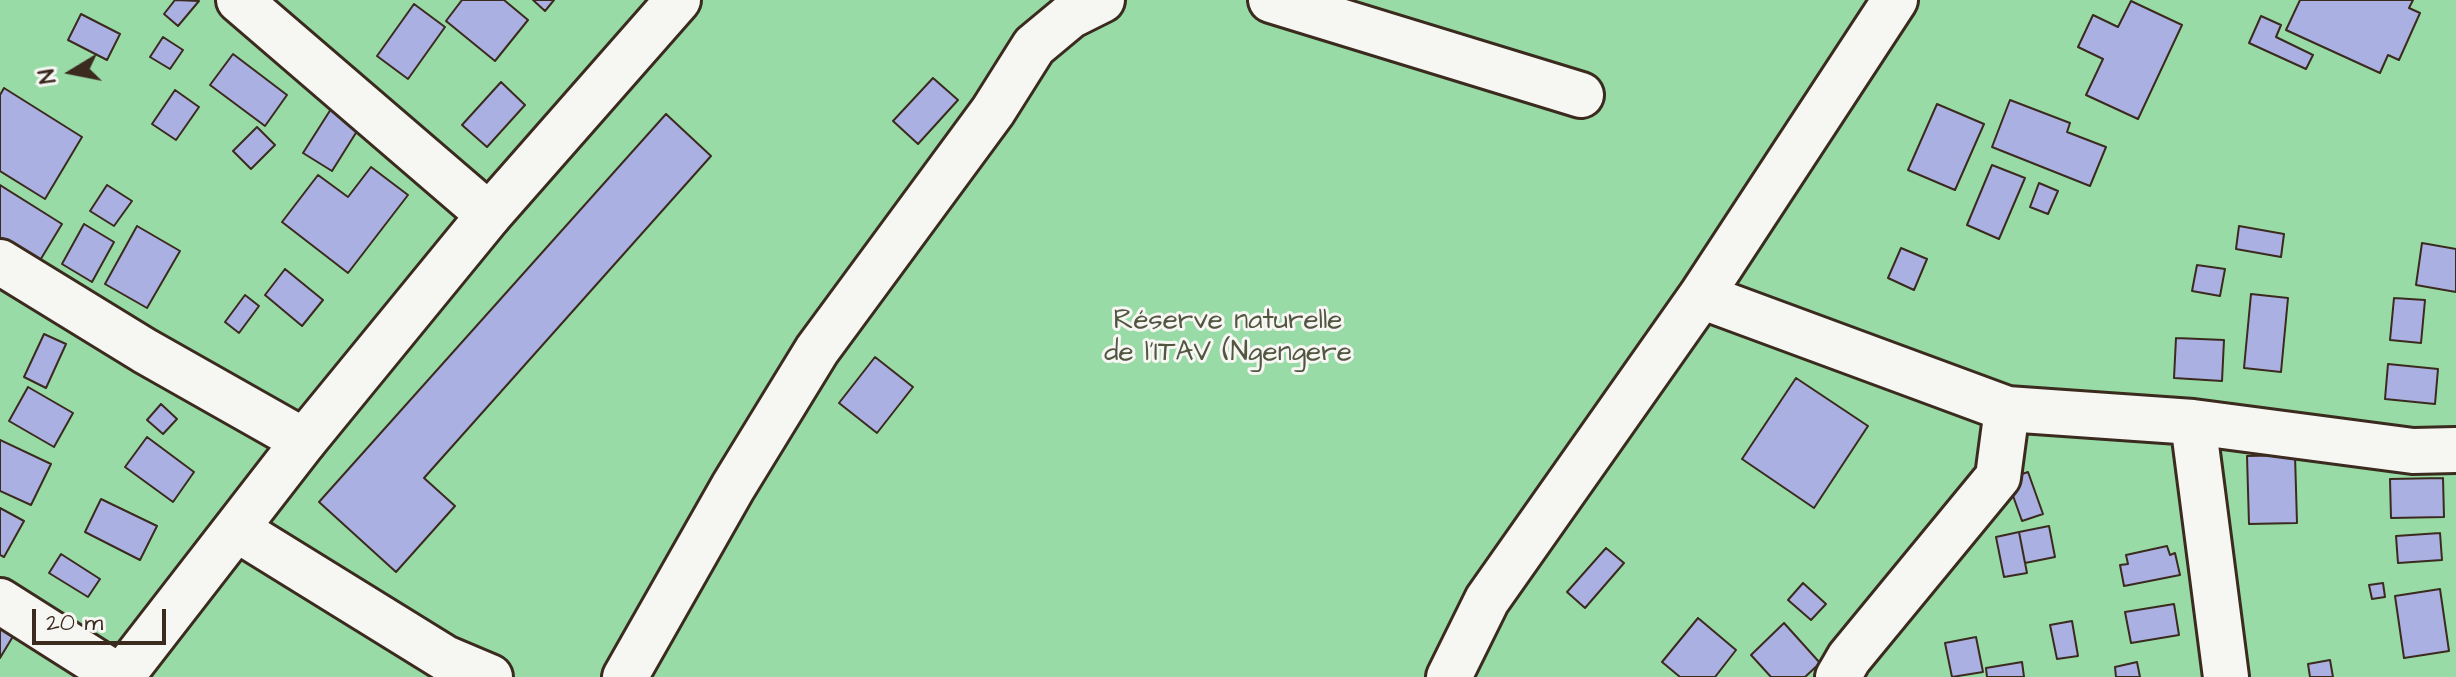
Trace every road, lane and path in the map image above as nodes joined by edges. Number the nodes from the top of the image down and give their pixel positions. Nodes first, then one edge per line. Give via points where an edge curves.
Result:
1 (239, 0) edge
2 (678, 0) edge
3 (1102, 0) edge
4 (1271, 0) edge
5 (1895, 0) edge
6 (1581, 95) dead end
7 (489, 215) junction
8 (0, 262) edge
9 (1701, 296) junction
10 (2007, 409) junction
11 (2193, 422) junction
12 (304, 441) junction
13 (2456, 450) edge
14 (238, 530) junction
15 (0, 601) edge
16 (121, 677) edge
17 (490, 677) edge
18 (625, 677) edge
19 (1449, 677) edge
20 (1838, 677) edge
21 (2226, 677) edge

1 - 7 street
2 - 7 street
3 - 18 street via 1070,16 1034,46 993,111 817,350
4 - 6 street
5 - 9 street
7 - 12 street
8 - 12 street
9 - 10 street
9 - 19 street via 1487,600
10 - 11 street
10 - 20 street via 1998,477
11 - 13 street via 2413,451
11 - 21 street
12 - 14 street
14 - 16 street
14 - 17 street via 445,658
15 - 16 street

